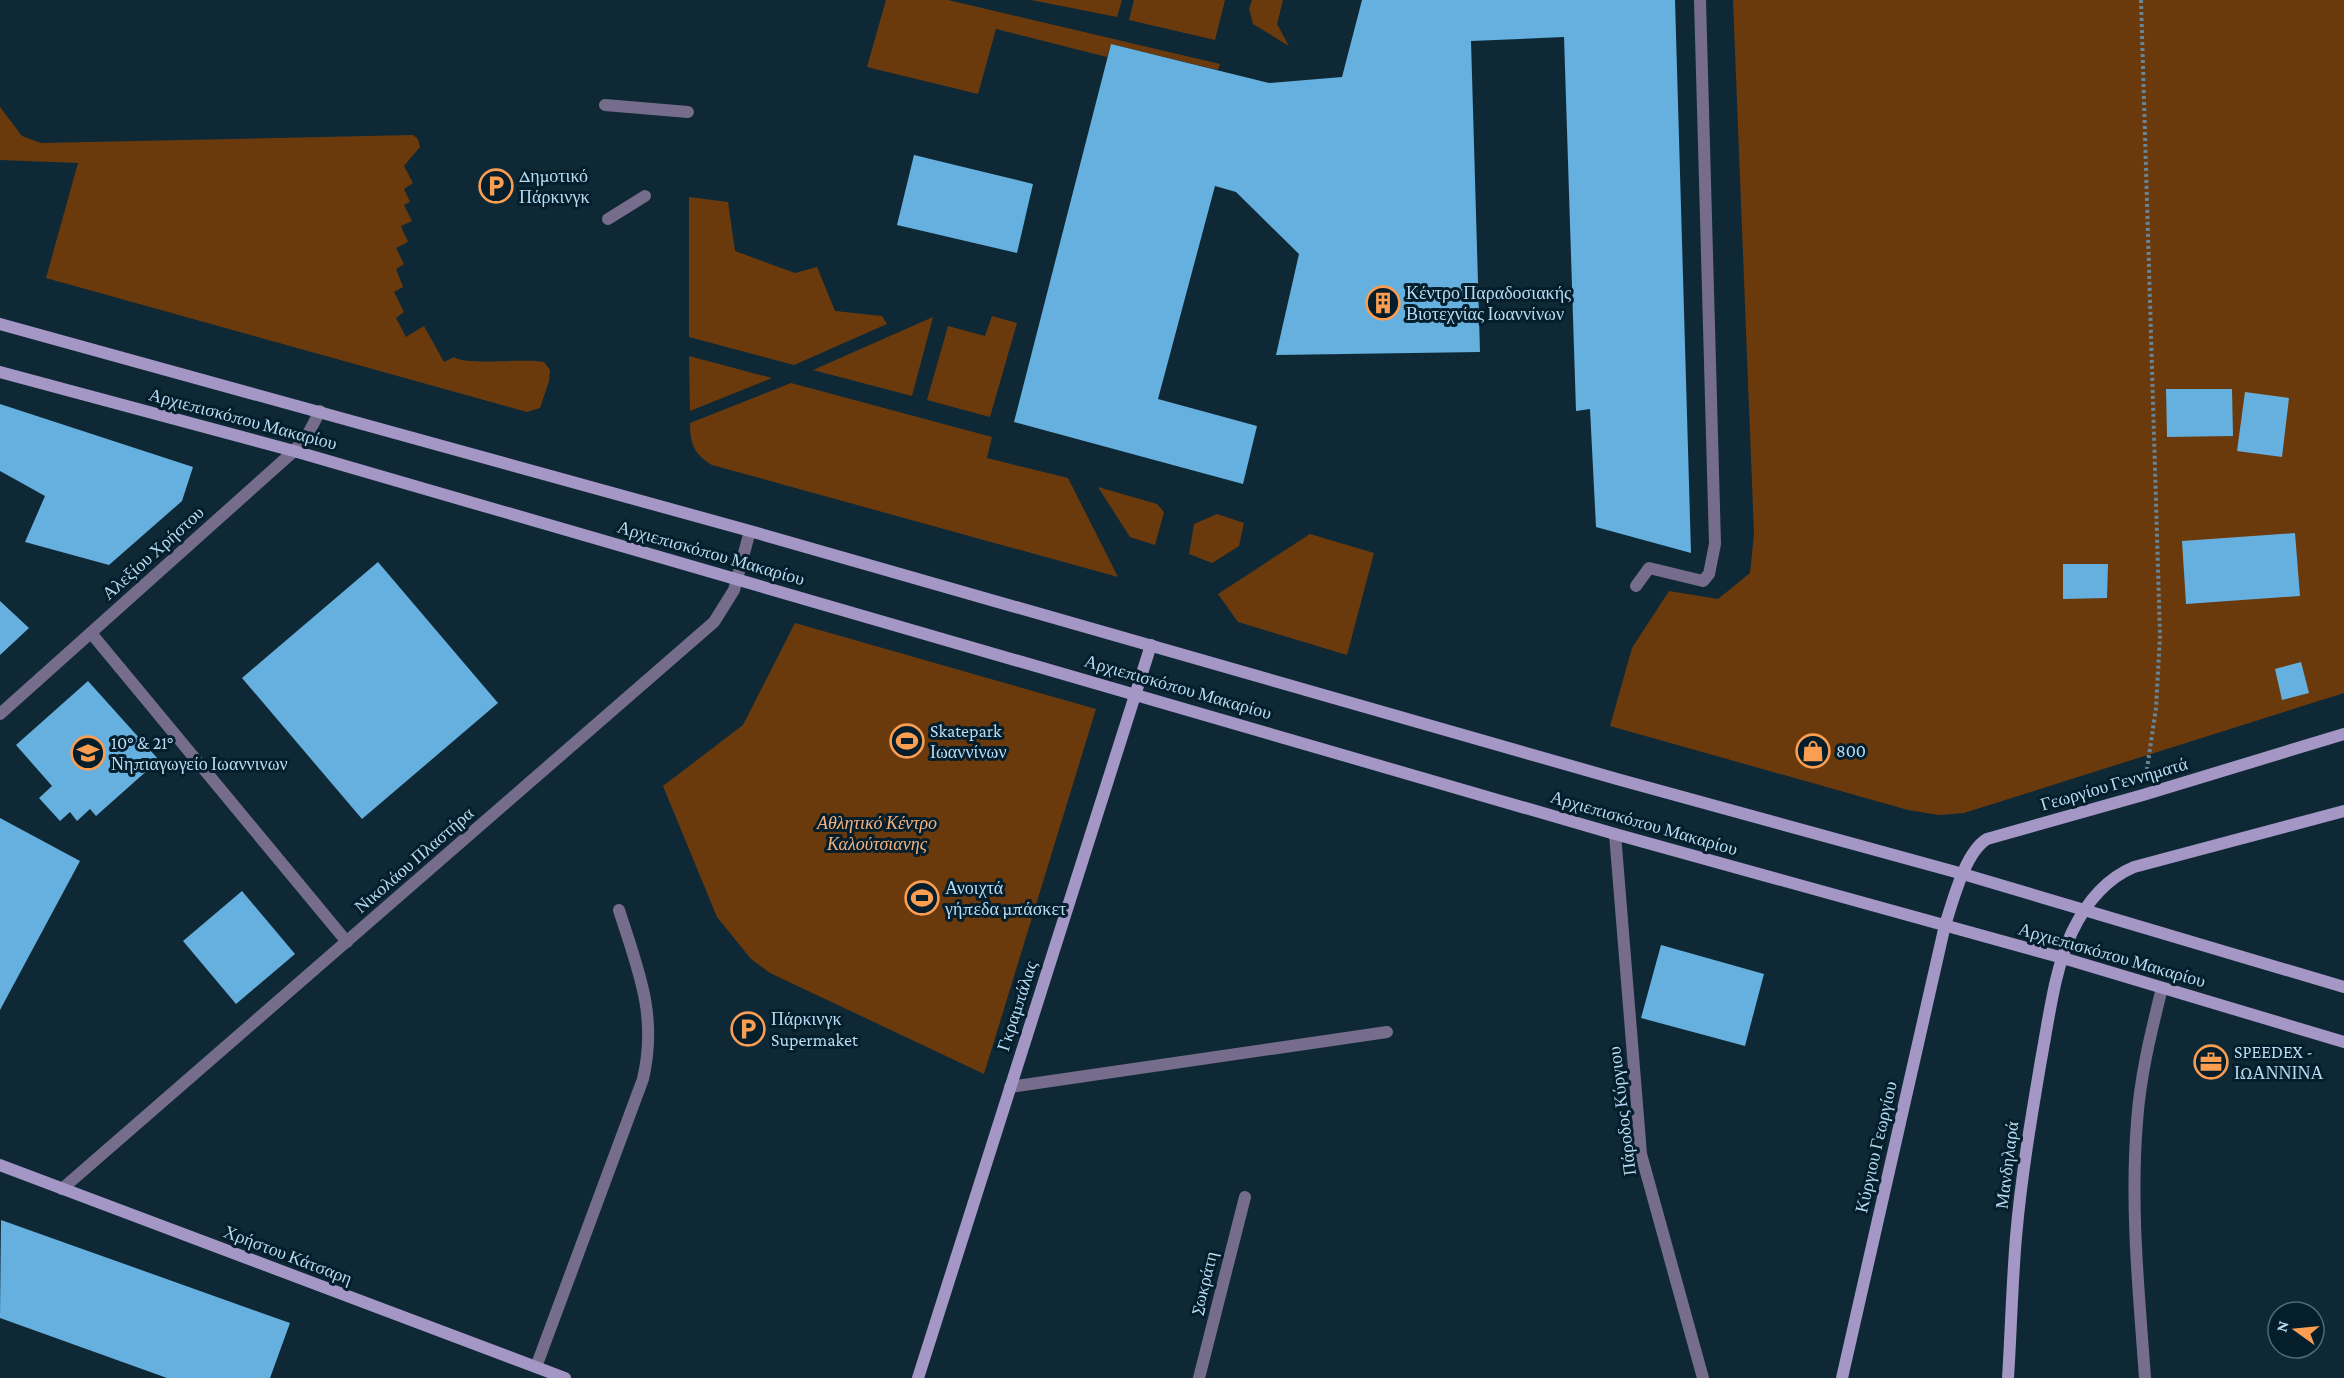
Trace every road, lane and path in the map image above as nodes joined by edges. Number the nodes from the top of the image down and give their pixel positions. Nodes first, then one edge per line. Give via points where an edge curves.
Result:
1 (1700, 0) edge
2 (2141, 0) edge
3 (605, 105) dead end
4 (688, 112) dead end
5 (645, 196) dead end
6 (608, 219) dead end
7 (0, 324) edge
8 (0, 372) edge
9 (320, 411) junction
10 (294, 451) junction
11 (750, 531) junction
12 (737, 579) junction
13 (1636, 586) dead end
14 (91, 633) junction
15 (1150, 645) junction
16 (1136, 694) junction
17 (0, 714) edge
18 (2344, 734) edge
19 (2143, 795) junction
20 (2344, 811) edge
21 (1615, 834) junction
22 (1963, 874) junction
23 (619, 910) dead end
24 (2084, 911) junction
25 (1945, 925) junction
26 (346, 942) junction
27 (2063, 958) junction
28 (2344, 987) edge
29 (2162, 988) junction
30 (1387, 1032) dead end
31 (2344, 1042) edge
32 (1010, 1087) junction
33 (0, 1165) edge
34 (62, 1190) junction
35 (1245, 1197) dead end
36 (536, 1367) junction
37 (565, 1378) edge
38 (918, 1378) edge
39 (1199, 1378) edge
40 (1703, 1378) edge
41 (1842, 1378) edge
42 (2008, 1378) edge
43 (2145, 1378) edge

1 - 13 street via 1714,544 1703,581 1649,568
2 - 19 path via 2160,636 2156,708
3 - 4 street
5 - 6 street
7 - 9 main road, Αρχιεπισκόπου Μακαρίου
8 - 10 main road, Αρχιεπισκόπου Μακαρίου
9 - 10 street, Αλεξίου Χρήστου
9 - 11 main road, Αρχιεπισκόπου Μακαρίου
10 - 12 main road, Αρχιεπισκόπου Μακαρίου
10 - 14 street, Αλεξίου Χρήστου
11 - 12 street, Νικολάου Πλαστήρα
11 - 15 main road, Αρχιεπισκόπου Μακαρίου
12 - 16 main road, Αρχιεπισκόπου Μακαρίου
12 - 26 street, Νικολάου Πλαστήρα via 714,622
14 - 17 street, Αλεξίου Χρήστου
14 - 26 street
15 - 16 main road, Γκραμπάλας
15 - 22 main road, Αρχιεπισκόπου Μακαρίου
16 - 21 main road, Αρχιεπισκόπου Μακαρίου
16 - 32 main road, Γκραμπάλας
18 - 19 main road, Γεωργίου Γεννηματά
19 - 22 main road, Γεωργίου Γεννηματά via 1987,839 1977,848
20 - 24 main road via 2134,867 2120,873 2096,894
21 - 25 main road, Αρχιεπισκόπου Μακαρίου
21 - 40 street, Πάροδος Κύργιου via 1641,1154
22 - 24 main road, Αρχιεπισκόπου Μακαρίου
22 - 25 main road, Γεωργίου Γεννηματά
23 - 36 street via 645,991 649,1022 647,1062
24 - 27 main road, Μανδηλαρά
24 - 28 main road, Αρχιεπισκόπου Μακαρίου
25 - 27 main road, Αρχιεπισκόπου Μακαρίου
25 - 41 main road, Κύργιου Γεωργίου
26 - 34 street, Νικολάου Πλαστήρα
27 - 29 main road, Αρχιεπισκόπου Μακαρίου
27 - 42 main road, Μανδηλαρά via 2030,1126 2016,1236
29 - 31 main road, Αρχιεπισκόπου Μακαρίου
29 - 43 street via 2148,1045 2137,1122 2135,1235
30 - 32 street
32 - 38 main road, Γκραμπάλας
33 - 34 main road, Χρήστου Κάτσαρη
34 - 36 main road, Χρήστου Κάτσαρη
35 - 39 street, Σωκράτη
36 - 37 main road, Χρήστου Κάτσαρη

